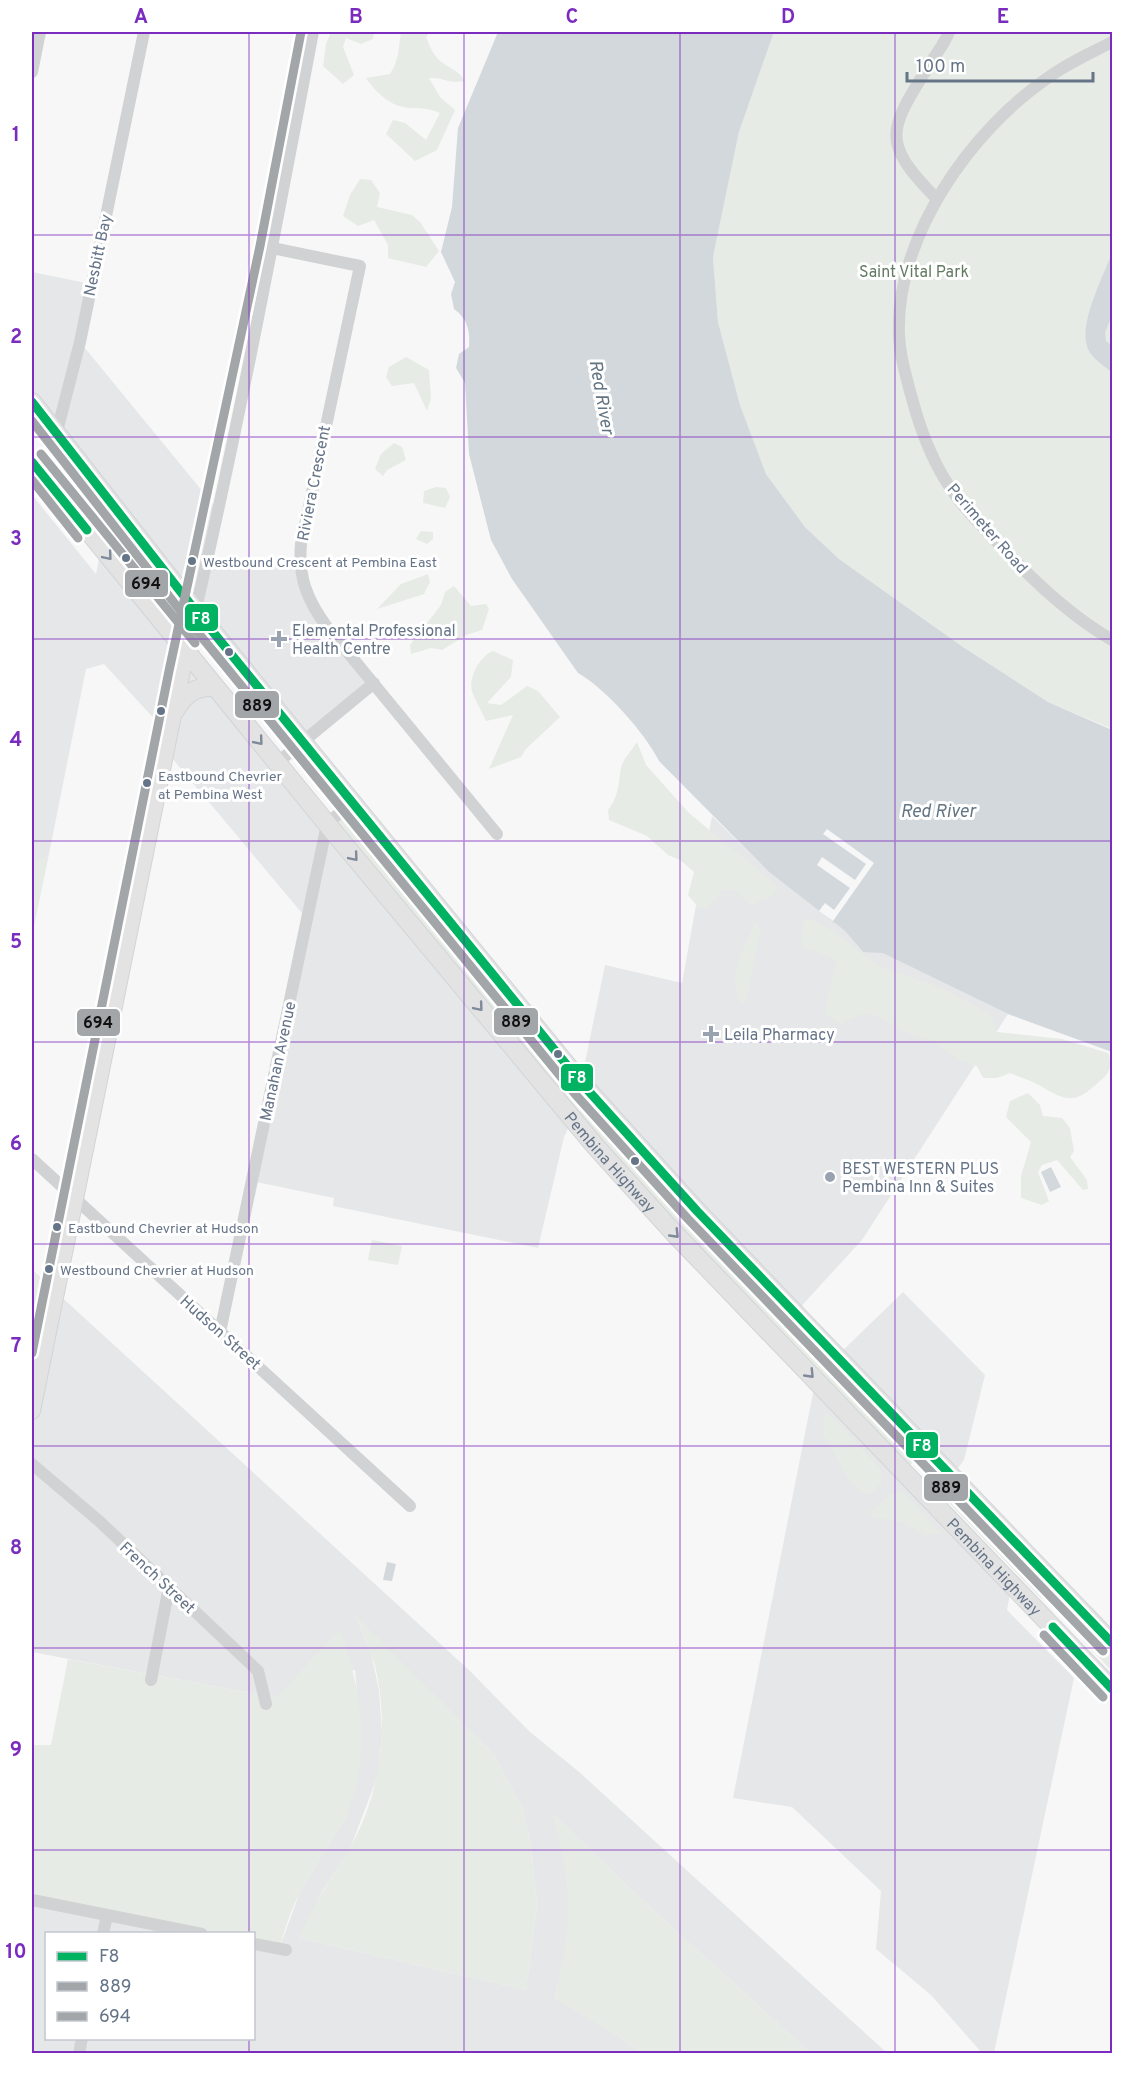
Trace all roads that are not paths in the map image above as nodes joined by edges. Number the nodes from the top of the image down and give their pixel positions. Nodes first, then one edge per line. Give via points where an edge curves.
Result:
1 (40, 32) edge
2 (144, 32) edge
3 (313, 32) edge
4 (949, 32) edge
5 (1113, 42) edge
6 (32, 72) edge
7 (936, 198) junction
8 (272, 248) junction
9 (32, 402) edge
10 (56, 431) junction
11 (32, 462) edge
12 (45, 478) junction
13 (195, 610) junction
14 (1113, 640) edge
15 (186, 651) junction
16 (374, 683) junction
17 (214, 687) junction
18 (174, 712) junction
19 (304, 742) junction
20 (277, 763) junction
21 (352, 802) junction
22 (327, 824) junction
23 (497, 834) dead end
24 (470, 947) junction
25 (446, 967) junction
26 (32, 1159) edge
27 (75, 1198) junction
28 (220, 1332) junction
29 (32, 1412) edge
30 (32, 1464) edge
31 (410, 1506) dead end
32 (169, 1587) junction
33 (1113, 1643) edge
34 (151, 1680) dead end
35 (1113, 1689) edge
36 (266, 1704) dead end
37 (32, 1900) edge
38 (107, 1915) junction
39 (103, 1932) edge
40 (191, 1932) edge
41 (255, 1944) edge
42 (286, 1950) dead end

1 - 6 street
2 - 10 street, Nesbitt Bay via 78,352 64,414
3 - 8 street
4 - 7 street via 895,128 900,155
5 - 7 street, Perimeter Road via 1049,77 1025,96 957,167
7 - 14 street, Perimeter Road via 902,292 899,335 924,440 956,496 1019,565 1044,590
8 - 13 street
8 - 16 street, Riviera Crescent via 360,266 308,499 299,564 301,580 315,611
9 - 10 main road, Pembina Highway
10 - 12 street, Nesbitt Bay
10 - 13 main road, Pembina Highway
11 - 12 main road, Pembina Highway
12 -> 15 main road, Pembina Highway
13 - 15 street
13 - 19 main road, Pembina Highway
15 - 17 main road, Pembina Highway
15 - 18 street
16 - 19 street
16 - 23 street, Riviera Crescent
17 - 18 main road via 191,692
17 -> 20 main road, Pembina Highway
18 - 27 street
19 - 20 street
19 - 21 main road, Pembina Highway
20 - 22 main road, Pembina Highway
21 - 22 street
21 - 24 main road, Pembina Highway
22 -> 25 main road, Pembina Highway
22 - 28 street, Manahan Avenue
24 - 25 main road
24 - 33 main road, Pembina Highway via 629,1137
25 -> 35 main road, Pembina Highway via 572,1120 650,1207
26 - 27 street, Hudson Street
27 - 28 street, Hudson Street
27 - 29 street
28 - 31 street, Hudson Street
30 - 32 street, French Street
32 - 34 street
32 - 36 street, French Street via 258,1671
37 - 38 street
38 - 39 street
38 - 40 street
41 - 42 street

